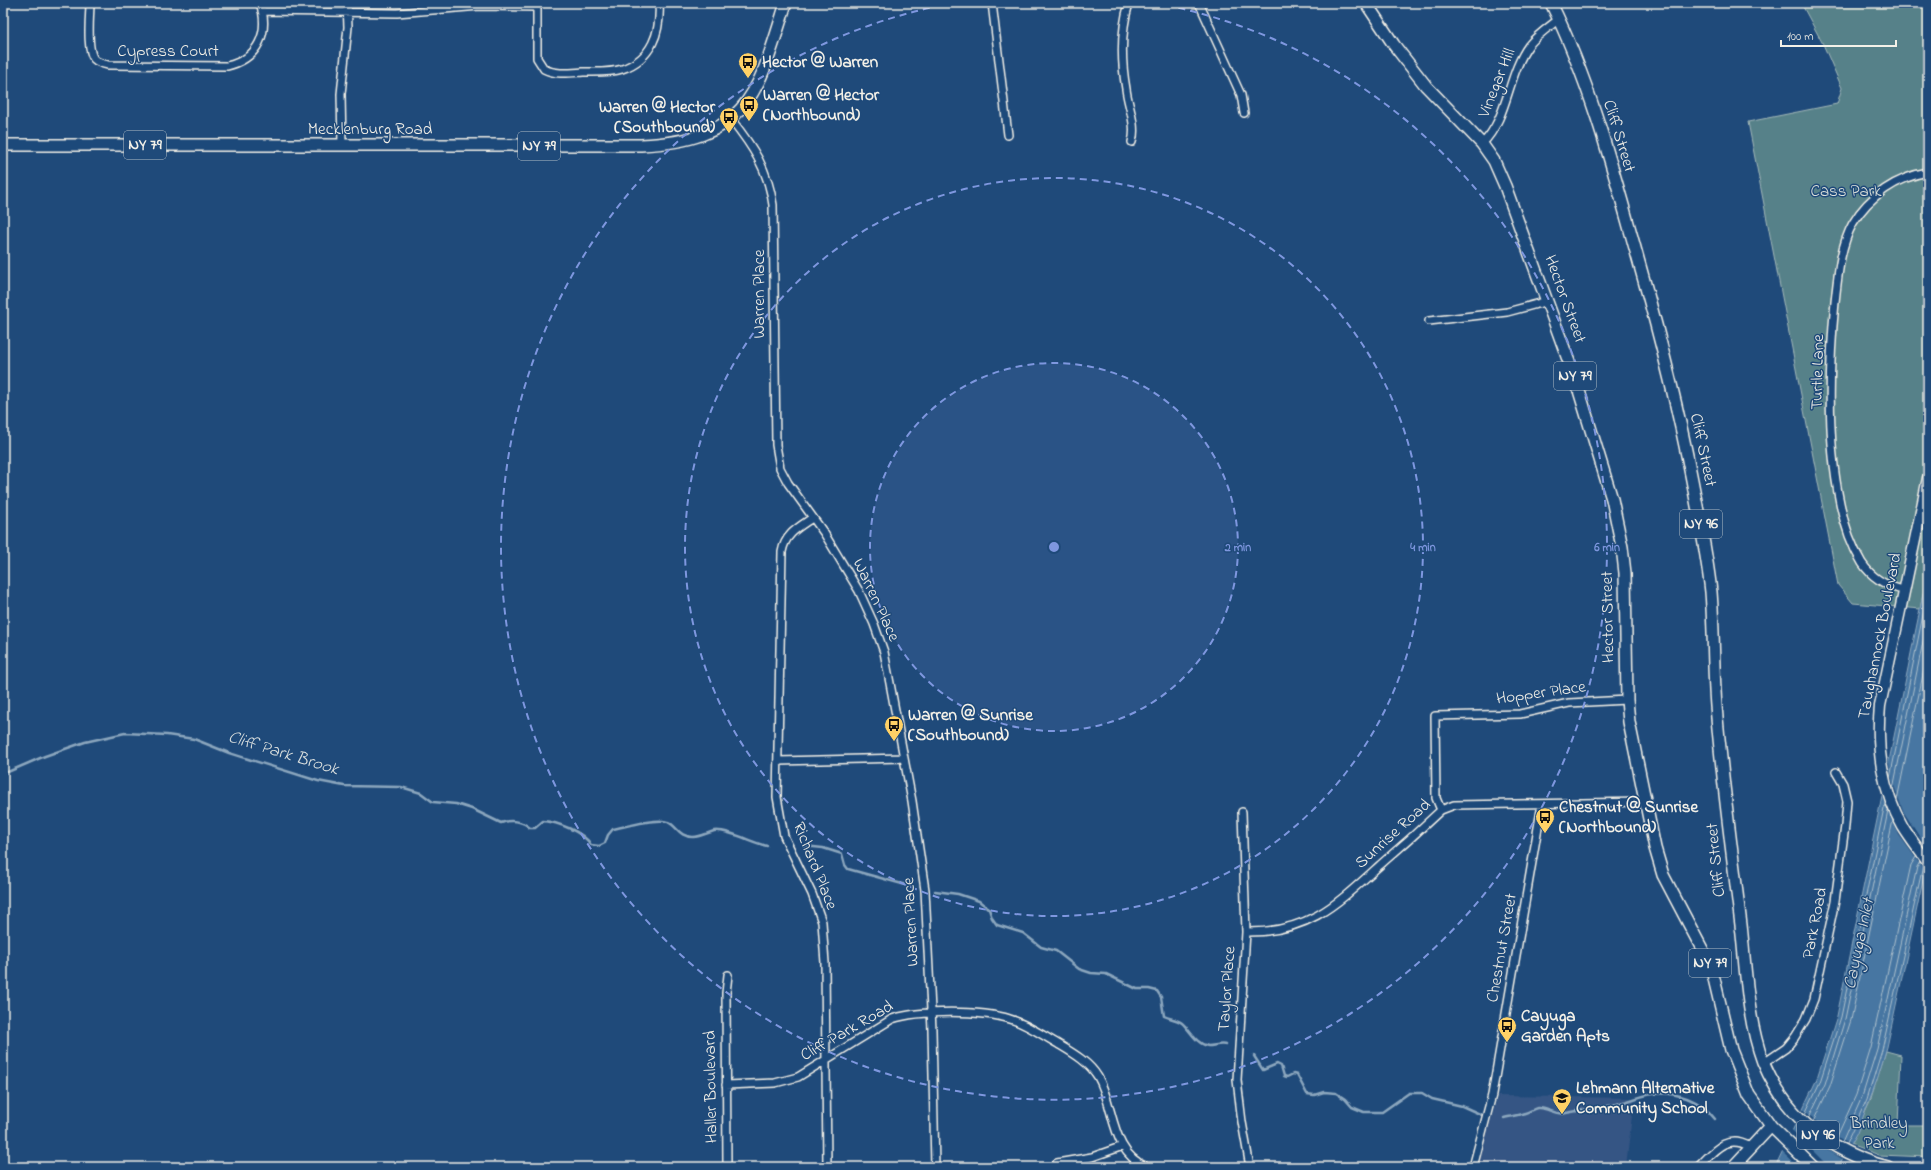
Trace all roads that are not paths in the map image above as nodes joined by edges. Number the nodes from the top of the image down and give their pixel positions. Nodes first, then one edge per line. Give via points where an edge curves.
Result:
1 (90, 3) edge
2 (260, 3) edge
3 (347, 3) edge
4 (659, 3) edge
5 (786, 3) edge
6 (992, 3) edge
7 (1129, 3) edge
8 (1199, 3) edge
9 (1366, 3) edge
10 (1551, 3) edge
11 (537, 5) edge
12 (262, 11) junction
13 (347, 11) junction
14 (1559, 19) junction
15 (1244, 113) dead end
16 (731, 119) junction
17 (1008, 135) dead end
18 (1132, 142) dead end
19 (1482, 144) junction
20 (3, 145) edge
21 (342, 145) junction
22 (1928, 172) edge
23 (1548, 301) junction
24 (1429, 321) dead end
25 (1928, 478) edge
26 (812, 518) junction
27 (1903, 590) junction
28 (1627, 700) junction
29 (904, 758) junction
30 (778, 761) junction
31 (1836, 772) dead end
32 (1645, 802) junction
33 (1542, 804) junction
34 (1441, 810) junction
35 (1242, 812) dead end
36 (1928, 863) edge
37 (1246, 932) junction
38 (728, 975) dead end
39 (931, 1013) junction
40 (825, 1061) junction
41 (1764, 1063) junction
42 (726, 1085) junction
43 (1771, 1126) junction
44 (1122, 1146) junction
45 (1750, 1147) junction
46 (1057, 1163) dead end
47 (727, 1167) edge
48 (827, 1167) edge
49 (935, 1167) edge
50 (1147, 1167) edge
51 (1250, 1167) edge
52 (1474, 1167) edge
53 (1698, 1167) edge
54 (1733, 1167) edge
55 (1813, 1167) edge
56 (1888, 1167) edge

1 - 12 street, Cypress Court via 90,50 93,58 108,65 236,64 245,60 258,44
2 - 12 street, Cypress Court
3 - 13 street
4 - 11 street via 658,32 646,54 636,62 608,72 557,73 544,69 537,58
5 - 16 main road, NY 79 via 760,82
6 - 17 street
7 - 18 street via 1123,32 1123,53 1126,90 1134,129
8 - 15 street via 1241,95
9 - 19 main road, Hector Street / NY 79 via 1421,80
10 - 14 main road, Cliff Street / NY 96
11 - 13 street via 480,6 397,13
12 - 13 street
13 - 21 street via 341,94
14 - 19 street, Vinegar Hill via 1528,46 1493,132
14 - 41 main road, Cliff Street / NY 96 via 1585,83 1631,234 1663,348 1697,506 1708,566 1716,711 1737,897 1754,1033
16 - 21 main road, Mecklenburg Road / NY 79 via 700,136 662,144
16 - 26 street, Warren Place via 756,153 770,187 774,217 776,452 784,477
19 - 23 main road, Hector Street / NY 79 via 1494,161 1505,186
20 - 21 main road, Mecklenburg Road / NY 79
22 - 27 street, Turtle Lane via 1908,177 1883,190 1867,205 1853,224 1844,244 1838,272 1832,349 1834,465 1848,533 1856,553 1869,572 1886,585
23 - 24 street via 1507,312
23 - 28 main road, Hector Street / NY 79 via 1596,442 1619,531 1627,594
25 - 27 main road, Taughannock Boulevard
26 - 29 street, Warren Place via 845,566 874,624 890,678
26 - 30 street, Richard Place via 790,534 782,552
27 - 36 main road, Taughannock Boulevard via 1880,706 1879,747 1883,774 1892,804 1903,827
28 - 32 main road, Hector Street / NY 79
28 - 34 street, Hopper Place via 1569,703 1520,714 1435,716 1436,798
29 - 30 street
29 - 39 street, Warren Place via 925,890
30 - 40 street, Richard Place via 777,797 782,829 822,922 825,963
31 - 41 street, Park Road via 1843,784 1847,801 1845,826 1835,900 1814,999 1795,1037 1786,1048
32 - 33 street, Sunrise Road
32 - 43 main road, Hector Street / NY 79 via 1663,875 1711,966 1731,1050 1741,1077 1755,1104
33 - 34 street, Sunrise Road via 1454,805
33 - 52 street, Chestnut Street via 1492,1095
34 - 37 street, Sunrise Road via 1326,912 1286,928
35 - 37 street, Taylor Place
37 - 51 street, Taylor Place via 1237,1080
38 - 42 street, Haller Boulevard
39 - 40 street, Cliff Park Road via 912,1013 892,1018
39 - 44 street, Cliff Park Road via 989,1014 1010,1019 1033,1029 1080,1058 1094,1072 1103,1088
39 - 49 street, Warren Place
40 - 42 street, Cliff Park Road via 788,1081
40 - 48 street, Richard Place
41 - 56 main road, NY 96 via 1788,1106 1815,1134 1842,1151
42 - 47 street, Haller Boulevard
43 - 45 main road
43 - 55 main road, NY 79
44 - 46 street via 1092,1157
44 - 50 street, Cliff Park Road via 1131,1158
45 - 53 street via 1737,1141 1724,1144
45 - 54 main road

